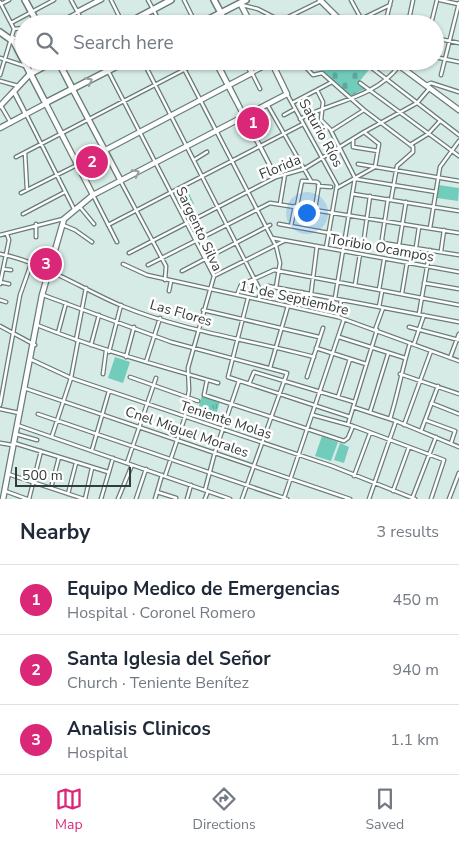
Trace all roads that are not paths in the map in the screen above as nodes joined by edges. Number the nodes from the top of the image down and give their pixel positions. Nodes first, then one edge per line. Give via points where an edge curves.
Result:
1 (9, 0) edge
2 (25, 0) edge
3 (54, 0) edge
4 (72, 0) edge
5 (98, 0) edge
6 (102, 0) edge
7 (111, 0) edge
8 (148, 0) edge
9 (171, 0) edge
10 (184, 0) edge
11 (214, 0) edge
12 (321, 0) edge
13 (351, 0) edge
14 (413, 0) edge
15 (436, 0) edge
16 (440, 0) edge
17 (242, 2) edge
18 (390, 2) edge
19 (0, 4) edge
20 (459, 4) edge
21 (153, 9) junction
22 (32, 12) junction
23 (78, 12) junction
24 (220, 12) junction
25 (26, 15) edge
26 (34, 15) edge
27 (72, 15) edge
28 (80, 15) edge
29 (120, 15) edge
30 (142, 15) edge
31 (156, 15) edge
32 (193, 15) edge
33 (214, 15) edge
34 (222, 15) edge
35 (247, 15) edge
36 (271, 15) edge
37 (291, 15) edge
38 (335, 15) edge
39 (359, 15) edge
40 (366, 15) edge
41 (387, 15) edge
42 (410, 15) edge
43 (433, 15) edge
44 (15, 21) edge
45 (455, 21) junction
46 (459, 22) edge
47 (11, 23) junction
48 (14, 29) joint
49 (0, 32) edge
50 (12, 38) junction
51 (15, 39) edge
52 (444, 40) edge
53 (450, 41) junction
54 (15, 43) edge
55 (459, 43) edge
56 (0, 58) edge
57 (5, 59) junction
58 (445, 59) junction
59 (15, 61) edge
60 (459, 62) edge
61 (444, 64) edge
62 (29, 70) edge
63 (32, 70) edge
64 (38, 70) edge
65 (61, 70) edge
66 (147, 70) edge
67 (185, 70) joint
68 (220, 70) edge
69 (250, 70) edge
70 (258, 70) edge
71 (276, 70) edge
72 (308, 70) edge
73 (374, 70) edge
74 (393, 70) edge
75 (406, 70) edge
76 (443, 70) edge
77 (108, 71) joint
78 (252, 73) junction
79 (30, 74) junction
80 (0, 75) edge
81 (442, 75) dead end
82 (387, 80) junction
83 (0, 81) edge
84 (332, 82) junction
85 (360, 83) dead end
86 (155, 86) junction
87 (228, 86) junction
88 (428, 86) junction
89 (20, 87) junction
90 (260, 89) dead end
91 (370, 89) junction
92 (73, 90) junction
93 (317, 90) junction
94 (14, 92) junction
95 (459, 92) edge
96 (287, 94) junction
97 (351, 99) junction
98 (200, 100) junction
99 (47, 102) junction
100 (124, 102) junction
101 (417, 103) junction
102 (268, 104) junction
103 (292, 104) junction
104 (0, 106) edge
105 (322, 108) junction
106 (295, 109) junction
107 (364, 110) junction
108 (459, 110) edge
109 (400, 112) junction
110 (25, 114) junction
111 (284, 115) dead end
112 (171, 116) junction
113 (244, 116) junction
114 (89, 119) junction
115 (300, 119) junction
116 (440, 120) junction
117 (11, 123) junction
118 (380, 123) junction
119 (303, 124) junction
120 (0, 128) edge
121 (216, 130) junction
122 (331, 131) junction
123 (140, 132) junction
124 (364, 132) junction
125 (61, 134) junction
126 (284, 134) junction
127 (428, 134) junction
128 (459, 135) edge
129 (352, 139) junction
130 (459, 141) edge
131 (41, 144) junction
132 (410, 145) junction
133 (187, 146) junction
134 (260, 146) junction
135 (340, 147) junction
136 (104, 150) junction
137 (378, 151) junction
138 (452, 151) junction
139 (207, 152) dead end
140 (25, 153) junction
141 (459, 156) edge
142 (16, 157) dead end
143 (322, 157) junction
144 (194, 160) junction
145 (232, 161) junction
146 (156, 163) junction
147 (358, 164) dead end
148 (77, 165) junction
149 (375, 167) junction
150 (304, 169) junction
151 (396, 170) junction
152 (56, 174) junction
153 (285, 174) junction
154 (202, 177) junction
155 (276, 177) junction
156 (438, 178) junction
157 (355, 179) junction
158 (120, 180) junction
159 (459, 180) edge
160 (311, 181) junction
161 (393, 185) junction
162 (318, 186) junction
163 (331, 187) dead end
164 (337, 188) junction
165 (27, 190) junction
166 (65, 192) junction
167 (248, 192) junction
168 (436, 192) junction
169 (21, 193) dead end
170 (171, 193) junction
171 (353, 194) junction
172 (93, 195) junction
173 (370, 196) junction
174 (390, 200) junction
175 (406, 202) junction
176 (280, 204) junction
177 (296, 206) junction
178 (77, 207) junction
179 (218, 207) junction
180 (434, 207) junction
181 (311, 209) junction
182 (315, 209) junction
183 (258, 210) junction
184 (136, 211) junction
185 (459, 211) edge
186 (333, 212) junction
187 (68, 213) junction
188 (23, 214) dead end
189 (350, 215) junction
190 (64, 218) junction
191 (367, 218) junction
192 (309, 221) dead end
193 (385, 221) junction
194 (187, 223) junction
195 (36, 224) junction
196 (94, 224) dead end
197 (278, 224) dead end
198 (403, 224) junction
199 (63, 225) junction
200 (108, 225) junction
201 (228, 225) junction
202 (270, 225) dead end
203 (291, 226) junction
204 (266, 227) junction
205 (419, 227) junction
206 (430, 228) junction
207 (444, 230) junction
208 (329, 233) junction
209 (459, 233) edge
210 (7, 234) junction
211 (0, 236) edge
212 (36, 237) dead end
213 (272, 238) junction
214 (364, 239) dead end
215 (152, 241) junction
216 (196, 241) junction
217 (285, 241) junction
218 (92, 242) dead end
219 (117, 242) dead end
220 (236, 243) junction
221 (399, 245) junction
222 (276, 246) junction
223 (317, 246) junction
224 (416, 247) junction
225 (326, 248) junction
226 (430, 250) junction
227 (344, 251) junction
228 (442, 252) junction
229 (129, 253) dead end
230 (0, 254) edge
231 (360, 254) junction
232 (459, 254) edge
233 (6, 255) junction
234 (162, 259) junction
235 (205, 259) junction
236 (385, 259) junction
237 (246, 261) junction
238 (407, 263) junction
239 (31, 264) junction
240 (123, 264) dead end
241 (148, 265) dead end
242 (427, 266) junction
243 (3, 268) junction
244 (11, 270) dead end
245 (278, 270) junction
246 (182, 271) dead end
247 (48, 272) junction
248 (459, 272) edge
249 (214, 276) junction
250 (255, 278) junction
251 (313, 278) junction
252 (165, 280) junction
253 (171, 281) junction
254 (338, 282) junction
255 (0, 283) edge
256 (424, 283) junction
257 (9, 284) dead end
258 (355, 285) junction
259 (268, 286) dead end
260 (276, 287) junction
261 (86, 288) junction
262 (210, 289) junction
263 (459, 289) edge
264 (381, 290) junction
265 (169, 291) dead end
266 (302, 292) junction
267 (311, 294) junction
268 (402, 294) junction
269 (43, 295) junction
270 (237, 295) junction
271 (248, 297) junction
272 (422, 297) junction
273 (335, 298) junction
274 (259, 299) junction
275 (0, 300) edge
276 (341, 300) junction
277 (6, 302) dead end
278 (66, 303) junction
279 (459, 305) edge
280 (121, 306) junction
281 (288, 306) junction
282 (81, 308) junction
283 (299, 308) junction
284 (381, 308) junction
285 (203, 310) junction
286 (419, 314) junction
287 (99, 315) junction
288 (424, 315) junction
289 (160, 318) junction
290 (338, 318) junction
291 (243, 319) junction
292 (344, 320) junction
293 (116, 321) junction
294 (459, 322) edge
295 (37, 325) junction
296 (0, 326) edge
297 (134, 327) junction
298 (409, 327) dead end
299 (281, 328) junction
300 (322, 328) dead end
301 (198, 329) junction
302 (376, 330) junction
303 (419, 330) junction
304 (58, 333) junction
305 (13, 334) junction
306 (459, 334) edge
307 (155, 335) junction
308 (319, 337) junction
309 (338, 337) junction
310 (237, 338) junction
311 (77, 340) junction
312 (458, 340) edge
313 (412, 344) junction
314 (34, 345) junction
315 (91, 346) junction
316 (276, 347) junction
317 (193, 348) junction
318 (316, 348) junction
319 (372, 348) junction
320 (431, 351) junction
321 (108, 352) junction
322 (388, 353) junction
323 (333, 354) junction
324 (314, 356) junction
325 (126, 358) junction
326 (232, 358) junction
327 (406, 358) junction
328 (450, 358) junction
329 (350, 359) junction
330 (32, 360) junction
331 (459, 361) edge
332 (146, 362) junction
333 (366, 364) junction
334 (270, 368) junction
335 (187, 373) junction
336 (103, 374) dead end
337 (400, 374) junction
338 (130, 377) dead end
339 (307, 377) dead end
340 (71, 378) junction
341 (156, 378) dead end
342 (207, 380) junction
343 (421, 380) junction
344 (239, 381) junction
345 (286, 381) junction
346 (218, 383) dead end
347 (249, 384) junction
348 (154, 385) junction
349 (438, 386) junction
350 (25, 388) junction
351 (459, 388) edge
352 (109, 392) junction
353 (321, 392) junction
354 (458, 393) edge
355 (281, 395) junction
356 (188, 397) junction
357 (338, 397) junction
358 (198, 401) dead end
359 (64, 402) junction
360 (354, 402) junction
361 (431, 403) junction
362 (147, 404) junction
363 (232, 404) junction
364 (0, 405) edge
365 (316, 406) junction
366 (353, 407) junction
367 (0, 409) edge
368 (370, 412) junction
369 (19, 413) junction
370 (102, 413) junction
371 (38, 414) dead end
372 (459, 414) edge
373 (313, 415) junction
374 (185, 417) junction
375 (272, 417) junction
376 (350, 417) junction
377 (390, 419) junction
378 (425, 420) junction
379 (58, 421) junction
380 (396, 421) junction
381 (17, 425) junction
382 (348, 425) junction
383 (404, 425) junction
384 (140, 426) junction
385 (352, 426) junction
386 (308, 429) junction
387 (223, 430) junction
388 (421, 431) junction
389 (370, 433) junction
390 (16, 434) junction
391 (96, 434) junction
392 (52, 436) junction
393 (436, 437) junction
394 (178, 439) junction
395 (37, 440) dead end
396 (390, 440) junction
397 (261, 442) junction
398 (0, 443) edge
399 (13, 443) junction
400 (451, 444) junction
401 (133, 446) junction
402 (409, 447) junction
403 (459, 447) edge
404 (92, 450) junction
405 (41, 451) junction
406 (215, 452) junction
407 (298, 454) junction
408 (429, 454) junction
409 (59, 457) junction
410 (113, 458) junction
411 (171, 460) junction
412 (76, 463) junction
413 (127, 463) junction
414 (253, 464) junction
415 (132, 465) junction
416 (92, 468) junction
417 (146, 469) junction
418 (108, 472) junction
419 (210, 473) junction
420 (8, 474) junction
421 (459, 474) edge
422 (164, 476) junction
423 (354, 476) junction
424 (291, 478) junction
425 (34, 483) junction
426 (374, 484) junction
427 (191, 485) junction
428 (247, 486) junction
429 (50, 488) junction
430 (4, 491) junction
431 (206, 491) junction
432 (393, 491) junction
433 (157, 492) junction
434 (69, 494) junction
435 (2, 498) edge
436 (176, 498) dead end
437 (224, 498) edge
438 (342, 498) edge
439 (28, 499) edge
440 (69, 499) edge
441 (85, 499) edge
442 (101, 499) edge
443 (118, 499) edge
444 (136, 499) edge
445 (155, 499) edge
446 (187, 499) edge
447 (205, 499) edge
448 (230, 499) edge
449 (242, 499) edge
450 (285, 499) edge
451 (350, 499) edge
452 (369, 499) edge
453 (413, 499) edge
454 (431, 499) edge
455 (449, 499) edge

1 - 19 street
2 - 22 highway
3 - 22 street
4 - 23 street
5 - 23 street
6 - 23 street
7 - 29 street
8 - 21 street
9 - 21 highway
10 - 32 street
11 - 24 highway
12 - 37 street
12 - 38 main road
13 - 39 street
14 - 42 street
15 - 43 street
16 - 20 street
17 - 24 highway
17 - 35 main road
17 - 36 street
18 - 40 street
18 - 41 street
19 - 47 street
20 - 45 street
21 - 30 highway
21 - 31 street
22 - 25 street
22 - 26 highway
23 - 27 street
23 - 28 street
24 - 33 highway
24 - 34 main road
44 - 47 street
45 - 46 street
45 - 53 street
47 - 48 street
48 - 50 street
49 - 50 highway
50 - 51 street
50 - 54 highway
50 - 57 street
52 - 53 street
53 - 55 street
53 - 58 street
56 - 57 street
57 - 59 street
57 - 80 street
58 - 60 street
58 - 61 street
62 - 79 highway
63 - 79 street
64 - 79 highway
65 - 92 highway
66 - 86 street
67 - 86 street
67 - 98 street
68 - 87 street
69 - 78 main road
70 - 78 street
71 - 96 main road, Saturio Ríos
72 - 84 street via 313,75 321,72
73 - 82 street
74 - 82 street
75 - 88 main road
76 - 81 street
92 -> 77 highway
77 - 100 street, Sargento Silva
78 - 87 main road
78 - 90 street
79 - 89 main road
79 - 99 highway
82 - 91 street
82 - 101 street
83 - 89 street
84 - 93 street
84 - 97 street
85 - 91 street
86 - 100 street
86 - 112 street
87 - 98 main road
87 - 113 street
88 - 95 street via 431,84
88 - 101 street, Florida
88 - 108 main road
89 - 94 main road
91 - 97 street
91 - 109 street
92 - 99 highway
92 - 114 main road
93 - 103 street
93 - 105 street via 323,102
94 - 104 main road
94 - 110 street
96 - 102 main road
96 - 103 street, Saturio Ríos
97 - 105 street
97 - 107 street
98 - 112 main road
98 - 121 street
99 - 110 main road
99 - 125 main road
100 - 114 street
100 - 123 street, Sargento Silva
101 - 109 street, Florida
101 - 116 street
102 - 113 main road
102 - 126 street
103 - 106 street, Saturio Ríos
104 - 117 street
105 - 115 street
105 - 122 street via 321,120
106 - 111 street
106 - 115 street, Saturio Ríos
107 - 118 street
107 - 122 street
109 - 118 street, Florida
109 - 127 street
110 - 117 main road
110 - 131 street
112 - 123 main road
112 - 133 street
113 - 121 main road
113 - 134 street
114 - 125 street
114 - 136 main road
115 - 119 street, Saturio Ríos
116 - 127 street
116 - 128 street
117 - 120 main road
118 - 124 street, Florida
118 - 132 street
119 - 126 street
119 - 143 street, Saturio Ríos
121 - 133 main road
121 - 145 street
122 - 135 street
123 - 136 main road
123 - 146 street, Sargento Silva
124 - 129 street, Florida
124 - 137 street via 379,144
125 - 131 street
125 - 148 main road
126 - 134 street
126 - 150 street
127 - 132 street
127 - 138 street
129 - 135 street, Florida
129 - 137 street via 352,147
130 - 138 street
131 - 140 street
131 - 152 street
132 - 151 street via 413,152 399,163
133 - 144 street
133 - 146 main road
134 - 145 street
134 - 155 street
135 - 143 street, Florida
135 - 157 street
136 - 148 main road
136 - 158 main road
137 - 149 street
138 - 141 street
138 - 156 street via 440,166
139 - 144 street
140 - 142 street
140 - 165 street
143 - 150 street, Florida
143 - 164 street, Saturio Ríos
144 - 154 street
145 - 154 street
145 - 167 street
158 -> 146 main road
146 - 170 street, Sargento Silva
147 - 149 street
148 - 152 street
148 - 172 main road
149 - 151 street
149 - 157 street
150 - 153 street, Florida
150 - 160 street
151 - 156 street
151 - 161 street
152 - 165 street
152 - 166 street
153 - 155 street, Florida
153 - 176 street
154 - 170 street
154 - 179 street
155 - 167 street, Florida
156 - 159 street
156 - 168 street
157 - 161 street
157 - 164 street
157 - 171 street
158 - 172 main road
158 - 184 street
160 - 162 street via 318,182
160 - 177 street via 302,181
161 - 168 street
161 - 174 street
162 - 163 street
162 - 182 street
164 - 186 street, Saturio Ríos
165 - 169 street
166 - 178 street
166 - 188 street
167 - 179 street, Florida
167 - 183 street
168 - 180 street
170 - 184 street
170 - 194 street, Sargento Silva
171 - 173 street
171 - 189 street
172 - 178 main road
172 - 200 street
173 - 174 street
173 - 191 street
174 - 175 street
174 - 193 street
175 - 180 street
175 - 198 street
176 - 177 street
176 - 183 street via 270,203
177 - 181 street
177 - 203 street
178 - 187 main road
178 - 196 street
179 - 194 street, Florida
179 - 201 street
180 - 185 street
180 - 206 street
181 - 182 street
181 - 192 street
182 - 186 street
183 - 201 street
183 - 204 street
184 - 200 street
184 - 215 street
186 - 189 street
186 - 208 street, Saturio Ríos
187 - 190 main road
187 - 199 main road
189 - 191 street
189 - 227 street
190 - 195 street
190 - 247 main road
191 - 193 street
191 - 214 street
193 - 198 street
193 - 221 street via 382,241
194 - 215 street, Florida
194 - 216 street, Sargento Silva
195 - 210 street
195 - 212 street
197 - 203 street
198 - 205 street
198 - 221 street
199 - 218 street
199 - 247 main road
200 - 219 street
201 - 216 street
201 - 220 street
202 - 204 street
203 - 208 street
204 - 213 street
204 - 220 street
205 - 206 street
205 - 224 street
206 - 207 street
207 - 209 street
207 - 228 street
208 - 225 street, Saturio Ríos
210 - 211 street
210 - 233 street via 10,240
213 - 217 street, Toribio Ocampos
213 - 222 street
215 - 229 street, Florida
215 - 234 street
216 - 234 street
216 - 235 street, Sargento Silva
217 - 222 street
217 - 223 street, Toribio Ocampos
220 - 235 street
220 - 237 street
221 - 224 street
222 - 237 street
222 - 245 street via 280,257
223 - 225 street, Toribio Ocampos
223 - 251 street
224 - 226 street
225 - 227 street, Toribio Ocampos
226 - 228 street
226 - 242 street
227 - 231 street, Toribio Ocampos
227 - 254 street
228 - 232 street
230 - 233 street, Las Flores
231 - 236 street, Toribio Ocampos
231 - 258 street
233 - 239 street, Las Flores
233 - 243 street
234 - 241 street
234 - 252 street via 166,268
235 - 246 street
235 - 249 street, Sargento Silva
236 - 238 street, Toribio Ocampos
236 - 264 street
237 - 249 street
237 - 250 street
238 - 242 street, Toribio Ocampos
238 - 268 street
239 - 247 street, Las Flores
239 - 305 street via 20,295
240 - 252 street, 11 de Septiembre
242 - 248 street, Toribio Ocampos
242 - 256 street
243 - 244 street
243 - 255 street
245 - 250 street
245 - 251 street
245 - 260 street
247 - 261 street, Las Flores
247 - 269 main road
249 - 262 street, Sargento Silva
250 - 270 street via 241,285
250 - 274 street via 260,290
251 - 254 street
251 - 267 street
252 - 253 street, 11 de Septiembre
253 - 262 street, 11 de Septiembre
253 - 265 street
254 - 258 street
254 - 273 street
255 - 257 street
256 - 263 street
256 - 272 street
258 - 264 street
259 - 260 street
260 - 266 street
261 - 280 street, Las Flores
261 - 282 street
262 - 270 street, 11 de Septiembre
262 - 285 street, Sargento Silva
264 - 268 street
264 - 284 street
266 - 267 street
266 - 283 street
267 - 273 street
268 - 272 street
269 - 278 street
269 - 295 main road
270 - 271 street, 11 de Septiembre
271 - 274 street, 11 de Septiembre
271 - 291 street
272 - 279 street
272 - 286 street
273 - 276 street
274 - 281 street, 11 de Septiembre
275 - 277 street
276 - 284 street
276 - 290 street
278 - 282 street
278 - 304 street
280 - 289 street, Las Flores
280 - 293 street
281 - 283 street, 11 de Septiembre
281 - 299 street
282 - 287 street
282 - 311 street
283 - 290 street, 11 de Septiembre
284 - 286 street
284 - 302 street
285 - 291 street
285 - 301 street, Sargento Silva
286 - 288 street
287 - 293 street
287 - 315 street
288 - 294 street
288 - 303 street
289 - 301 street, Las Flores
289 - 307 street
290 - 292 street, 11 de Septiembre
291 - 299 street
291 - 310 street
292 - 302 street, 11 de Septiembre
292 - 309 street
293 - 297 street
293 - 321 street
295 - 304 street
295 - 314 main road
296 - 305 street
297 - 307 street
297 - 325 street
298 - 303 street
299 - 308 street
299 - 316 street
300 - 308 street
301 - 310 street, Las Flores
301 - 317 street, Sargento Silva
302 - 313 street, 11 de Septiembre
302 - 319 street
303 - 312 street
303 - 313 street
304 - 311 street
305 - 314 street
305 - 364 street
306 - 312 street
307 - 317 street
307 - 332 street
308 - 318 street
309 - 319 street
309 - 323 street
310 - 316 street, Las Flores
310 - 326 street
311 - 315 street
311 - 340 street
312 - 328 street
313 - 320 street, 11 de Septiembre
313 - 327 street
314 - 330 main road
315 - 321 street
316 - 324 street, Las Flores
316 - 334 street
317 - 326 street
317 - 335 street, Sargento Silva
318 - 323 street
318 - 324 street
319 - 322 street
319 - 333 street
320 - 328 street, 11 de Septiembre
320 - 343 street
321 - 325 street
321 - 336 street
322 - 327 street
322 - 368 street
323 - 329 street
323 - 353 street
324 - 339 street
325 - 332 street
326 - 334 street
326 - 344 street via 227,374
327 - 337 street
328 - 331 street, 11 de Septiembre
329 - 333 street
329 - 357 street
330 - 340 street, Teniente Molas
330 - 350 main road
332 - 335 street
333 - 360 street
334 - 345 street via 287,373
335 - 342 street
335 - 356 street, Sargento Silva
337 - 343 street
337 - 377 street
338 - 348 street
340 - 352 street, Teniente Molas
340 - 359 street
341 - 348 street
342 - 346 street
342 - 363 street via 203,393
343 - 349 street
343 - 383 street
344 - 347 street
344 - 363 street
345 - 347 street via 253,372
345 - 353 street
345 - 355 street
347 - 355 street
348 - 356 street
348 - 362 street
349 - 354 street
349 - 361 street
350 - 359 street, Cnel Miguel Morales
350 - 369 main road
350 - 381 main road
351 - 354 street
352 - 362 street, Teniente Molas
352 - 370 street
353 - 357 street
353 - 365 street
355 - 365 street
355 - 375 street
356 - 358 street
356 - 374 street, Sargento Silva
357 - 360 street
359 - 370 street, Cnel Miguel Morales
359 - 379 street
360 - 366 street
361 - 372 street
361 - 378 street
362 - 374 street, Teniente Molas
362 - 384 street
363 - 375 street
363 - 387 street
365 - 373 street
365 - 376 street
366 - 368 street
366 - 376 street
367 - 369 street
368 - 377 street
369 - 381 main road
370 - 384 street, Cnel Miguel Morales
370 - 391 street
371 - 379 street
373 - 382 street
373 - 386 street
374 - 387 street, Teniente Molas
374 - 394 street, Sargento Silva
375 - 386 street
375 - 397 street
376 - 382 street
377 - 380 street
378 - 388 street
378 - 400 street via 455,432
379 - 391 street
379 - 392 street
380 - 383 street
380 - 396 street
381 - 390 main road
381 - 392 street
381 - 399 main road
382 - 385 street
383 - 388 street
384 - 394 street, Cnel Miguel Morales
384 - 401 street
385 - 386 street via 344,441
385 - 389 street
386 - 407 street
387 - 397 street, Teniente Molas
387 - 406 street
388 - 393 street
389 - 396 street
389 - 423 street
390 - 395 street
390 - 399 main road
391 - 401 street
391 - 404 street
392 - 404 street
393 - 400 street
393 - 408 street
394 - 406 street, Cnel Miguel Morales
394 - 411 street, Sargento Silva
396 - 402 street
396 - 426 street
397 - 407 street, Teniente Molas
397 - 414 street
398 - 399 street
399 - 405 street
399 - 420 main road
400 - 403 street
401 - 411 street
401 - 413 street
402 - 408 street
402 - 432 street
404 - 410 street
405 - 409 street
405 - 425 street
406 - 414 street, Cnel Miguel Morales
406 - 419 street
407 - 423 street, Teniente Molas
407 - 424 street
408 - 453 street
408 - 454 street via 444,461
409 - 412 street
409 - 429 street
410 - 413 street
410 - 418 street
411 - 419 street
411 - 422 street, Sargento Silva
412 - 416 street
412 - 434 street
413 - 415 street
414 - 424 street, Cnel Miguel Morales
414 - 428 street
415 - 417 street
415 - 443 street
416 - 418 street
416 - 441 street
417 - 422 street
417 - 444 street
418 - 442 street
419 - 428 street
419 - 431 street
420 - 425 street
420 - 430 main road
421 - 455 street
422 - 427 street
422 - 433 street, Sargento Silva
423 - 426 street, Teniente Molas
424 - 438 street, Cnel Miguel Morales
424 - 450 street
425 - 429 street
425 - 439 street
426 - 432 street, Teniente Molas
426 - 452 street
427 - 431 street
427 - 446 street
428 - 449 street
428 - 450 street
429 - 434 street
430 - 435 main road
430 - 439 street
431 - 437 street
431 - 447 street
432 - 453 street, Teniente Molas
433 - 436 street
433 - 445 street, Sargento Silva
434 - 440 street
434 - 441 street
437 - 448 street
438 - 451 street, Cnel Miguel Morales

